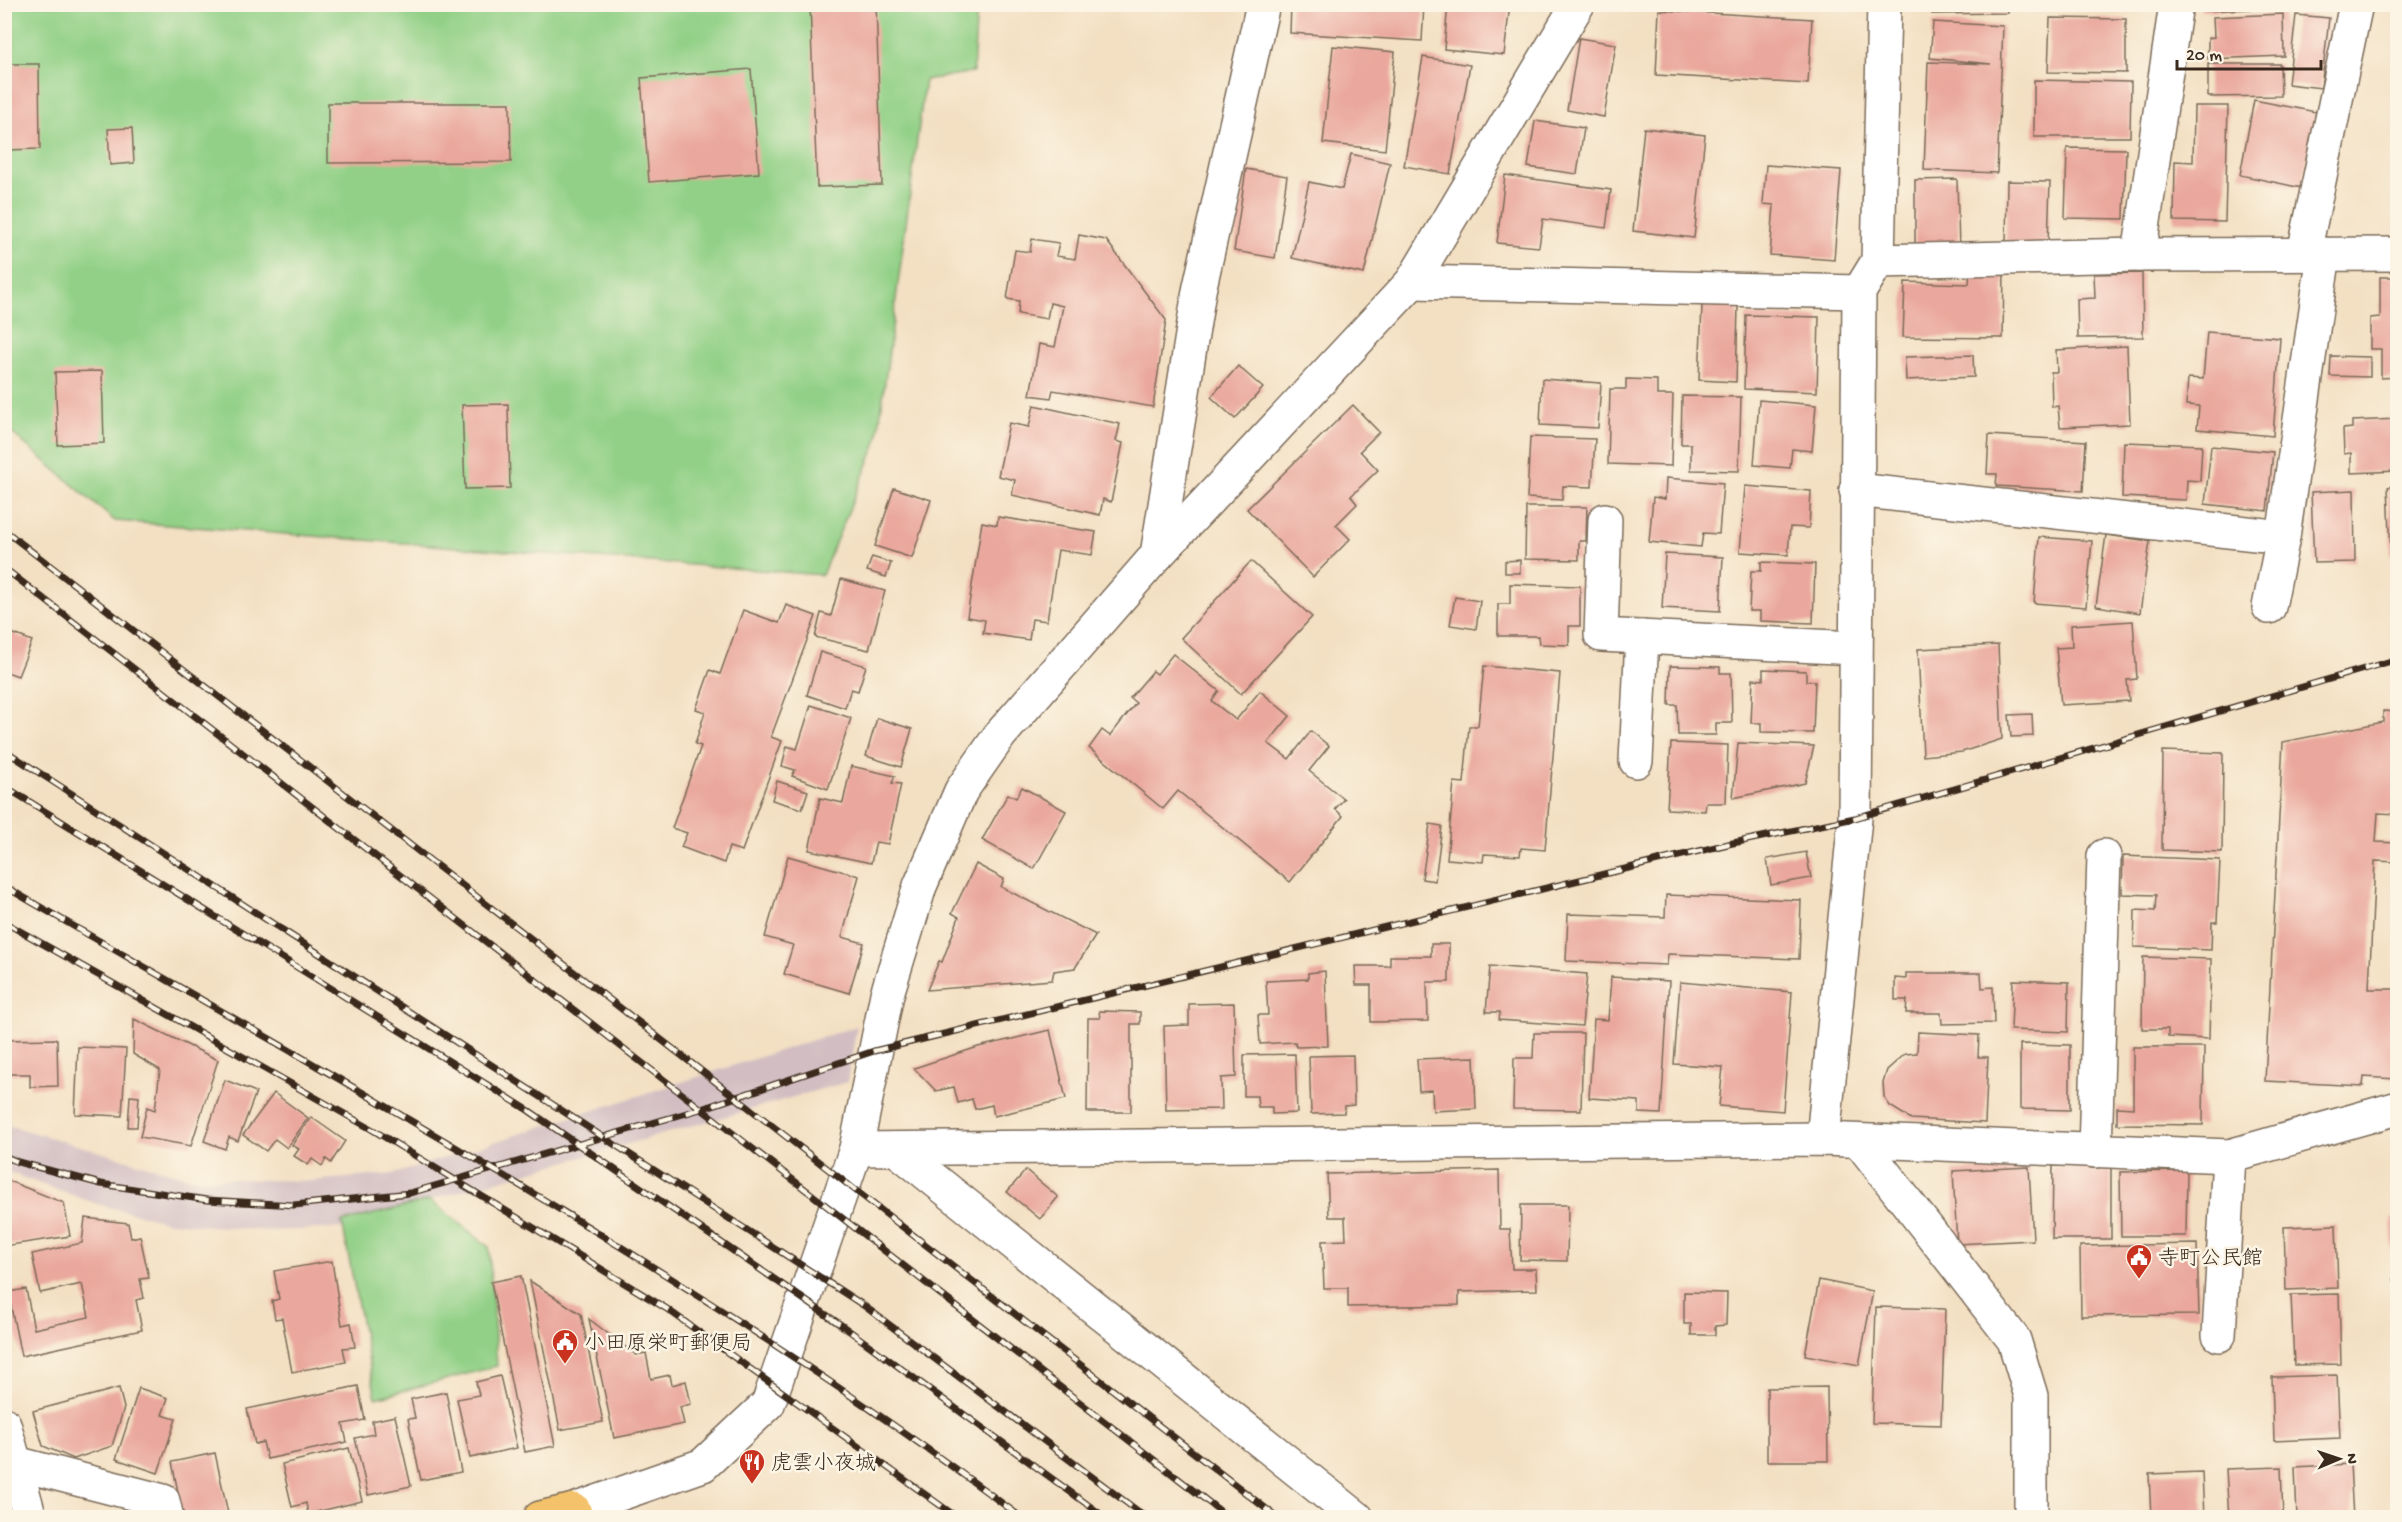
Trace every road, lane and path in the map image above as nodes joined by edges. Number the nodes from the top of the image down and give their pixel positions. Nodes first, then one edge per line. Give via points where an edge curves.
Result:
1 (1263, 4) edge
2 (1578, 4) edge
3 (1884, 4) edge
4 (2176, 4) edge
5 (2356, 4) edge
6 (2314, 253) junction
7 (2397, 254) edge
8 (2139, 255) junction
9 (1878, 261) junction
10 (1412, 282) junction
11 (1859, 292) junction
12 (1856, 490) junction
13 (1605, 520) dead end
14 (2283, 537) junction
15 (1157, 555) junction
16 (2269, 608) dead end
17 (1642, 637) junction
18 (1855, 648) junction
19 (1636, 761) dead end
20 (2104, 856) dead end
21 (2397, 1107) edge
22 (1823, 1139) junction
23 (1860, 1142) junction
24 (856, 1149) junction
25 (896, 1149) junction
26 (2095, 1151) junction
27 (2229, 1156) junction
28 (2219, 1335) dead end
29 (4, 1424) edge
30 (15, 1463) junction
31 (575, 1514) edge
32 (30, 1518) edge
33 (166, 1518) edge
34 (540, 1518) edge
35 (1357, 1518) edge
36 (2031, 1518) edge

1 - 15 street via 1199,291
2 - 10 street
3 - 9 street
4 - 8 street
5 - 6 street
6 - 7 street
6 - 8 street
6 - 14 street
8 - 9 street
9 - 11 street
10 - 11 street
10 - 15 street
11 - 12 street
12 - 14 street
12 - 18 street
13 - 17 street via 1601,635
14 - 16 street
15 - 24 street via 1000,735 961,791 920,886 887,994
17 - 18 street
17 - 19 street
18 - 22 street via 1856,818
20 - 26 street
21 - 27 street
22 - 23 street
22 - 25 street
23 - 26 street
23 - 36 street via 2014,1340 2031,1396
24 - 25 street
24 - 31 street via 768,1404 703,1465
25 - 35 street
26 - 27 street
27 - 28 street
29 - 30 street
30 - 32 street
30 - 33 street via 163,1501
31 - 34 highway

